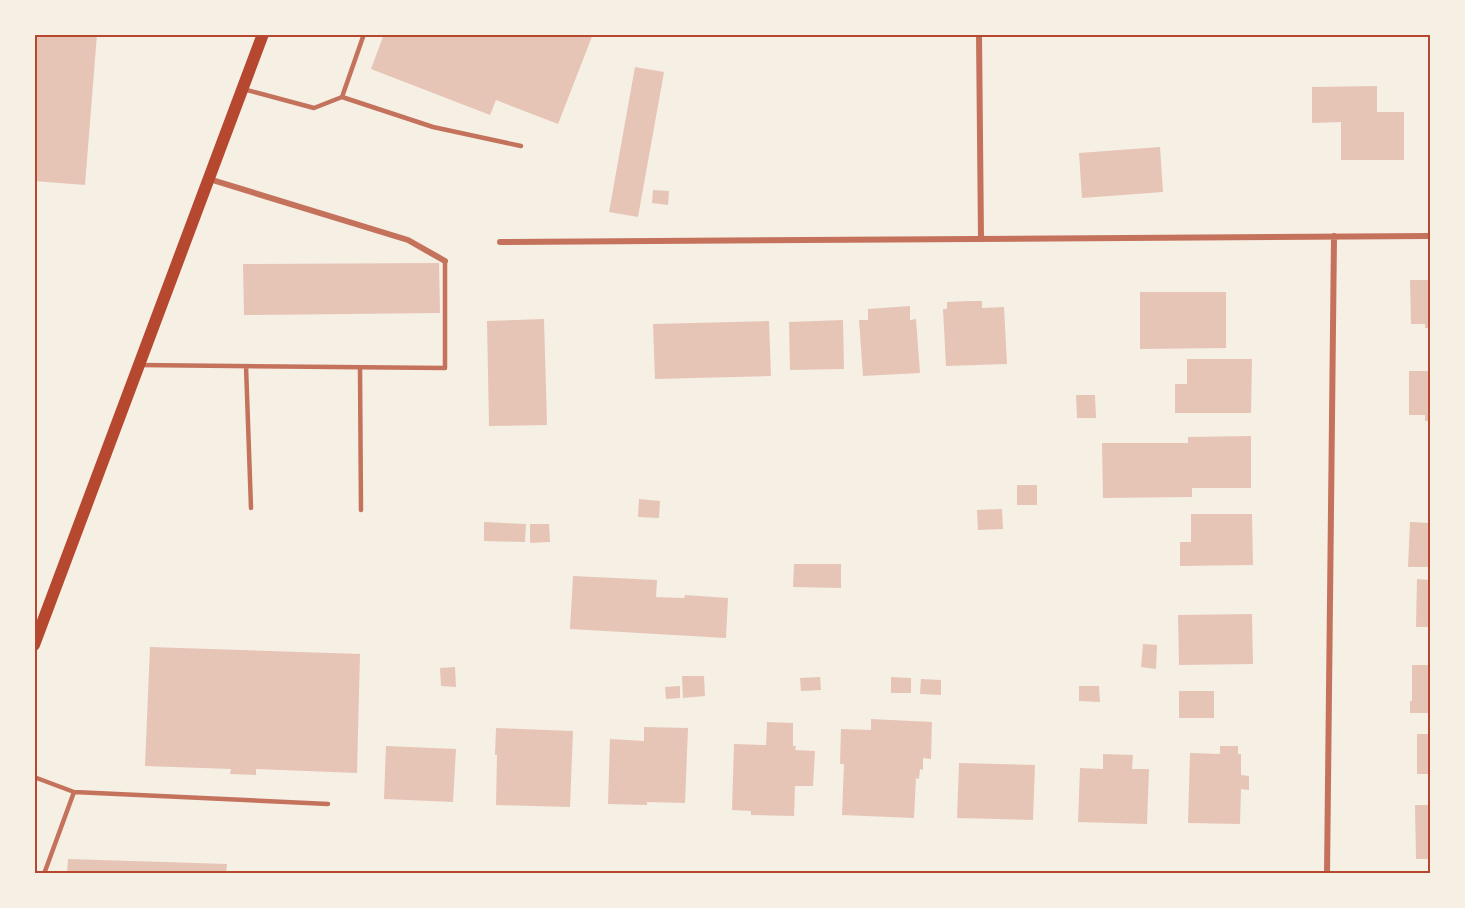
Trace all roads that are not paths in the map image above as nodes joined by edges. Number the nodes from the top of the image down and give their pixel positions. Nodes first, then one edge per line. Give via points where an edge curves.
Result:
1 (263, 34) edge
2 (364, 34) edge
3 (979, 34) edge
4 (243, 89) junction
5 (342, 97) junction
6 (520, 146) dead end
7 (209, 179) junction
8 (1431, 236) edge
9 (1334, 237) junction
10 (981, 239) junction
11 (500, 242) dead end
12 (445, 261) joint
13 (139, 365) junction
14 (246, 366) junction
15 (360, 368) junction
16 (250, 507) dead end
17 (361, 510) dead end
18 (34, 645) edge
19 (34, 777) edge
20 (74, 792) junction
21 (328, 804) dead end
22 (44, 873) edge
23 (1327, 873) edge

1 - 4 main road
2 - 5 lane
3 - 10 street
4 - 5 lane via 314,108
4 - 7 main road
5 - 6 lane via 433,126
7 - 12 street via 408,240
7 - 13 main road
8 - 9 street
9 - 10 street
9 - 23 street
10 - 11 street
12 - 15 lane via 445,368
13 - 14 lane
13 - 18 main road
14 - 15 lane
14 - 16 lane
15 - 17 lane
19 - 20 lane
20 - 21 lane
20 - 22 lane

